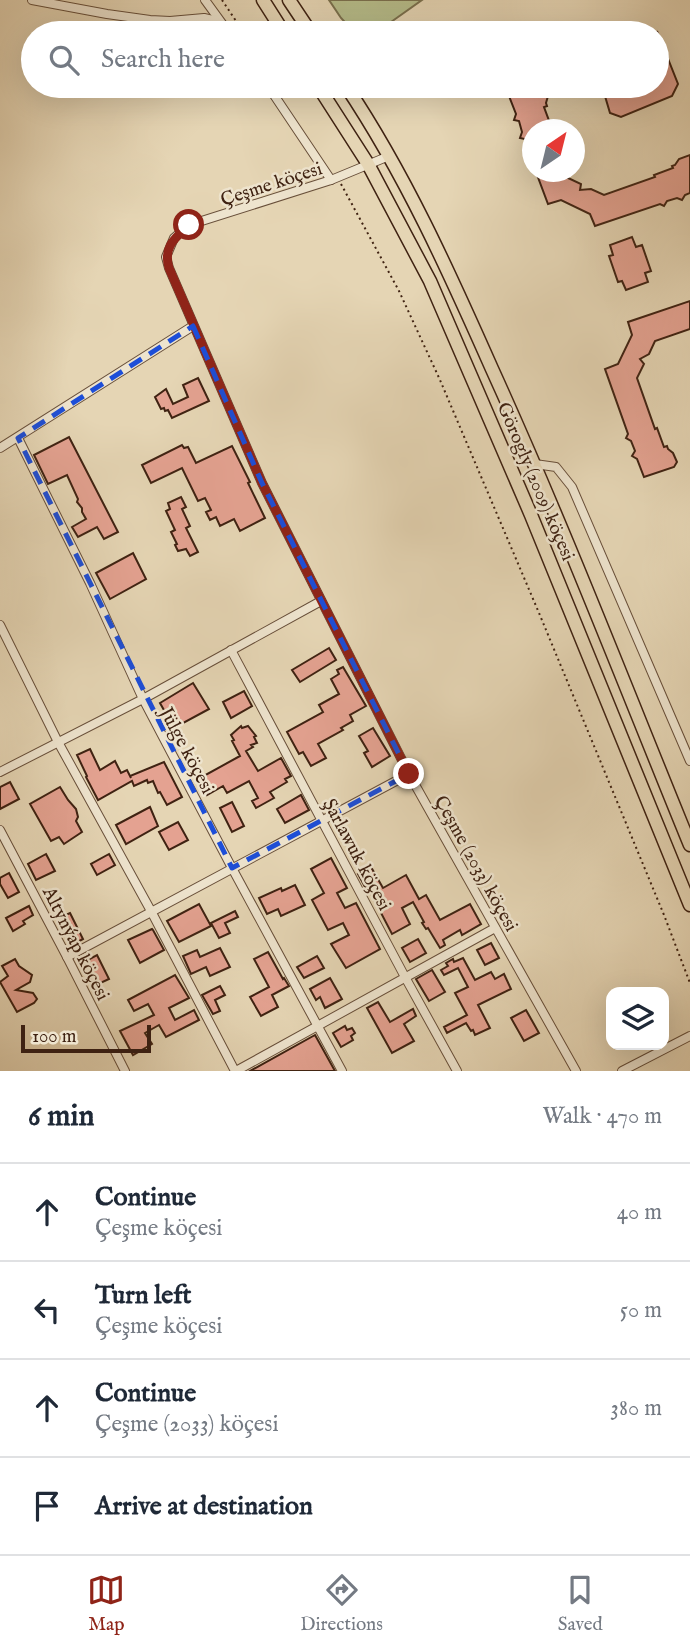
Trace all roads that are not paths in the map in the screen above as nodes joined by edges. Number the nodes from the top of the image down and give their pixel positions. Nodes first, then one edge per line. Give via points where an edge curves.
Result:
1 (32, 0) edge
2 (205, 0) edge
3 (263, 0) edge
4 (289, 0) edge
5 (214, 21) edge
6 (220, 21) edge
7 (276, 21) edge
8 (303, 21) edge
9 (277, 98) edge
10 (326, 98) edge
11 (353, 98) edge
12 (389, 156) junction
13 (368, 164) junction
14 (335, 179) junction
15 (193, 326) junction
16 (18, 438) junction
17 (0, 448) edge
18 (535, 464) junction
19 (321, 601) junction
20 (0, 625) edge
21 (231, 650) junction
22 (143, 699) junction
23 (58, 742) junction
24 (690, 761) edge
25 (0, 772) edge
26 (409, 774) junction
27 (322, 820) junction
28 (0, 830) edge
29 (690, 845) edge
30 (232, 868) junction
31 (690, 905) edge
32 (151, 911) junction
33 (495, 928) junction
34 (67, 957) junction
35 (405, 977) junction
36 (317, 1025) junction
37 (690, 1036) edge
38 (125, 1071) edge
39 (236, 1071) edge
40 (342, 1071) edge
41 (457, 1071) edge
42 (576, 1071) edge
43 (622, 1071) edge

1 - 5 street via 150,20
2 - 6 street
3 - 7 main road
4 - 8 main road
9 - 14 street
10 - 13 main road, Görogly (2009) köçesi
11 - 12 main road, Görogly (2009) köçesi
12 - 13 street, Çeşme köçesi
12 - 18 main road, Görogly (2009) köçesi via 441,253
13 - 14 street, Çeşme köçesi
13 - 31 main road, Görogly (2009) köçesi via 441,306
14 - 15 street, Çeşme köçesi via 189,225 174,239 166,257
15 - 16 street
15 - 19 street, Çeşme (2033) köçesi via 262,483
16 - 17 street
16 - 22 street, Jülge köçesi
18 - 24 street via 556,467 572,487
18 - 29 main road, Görogly (2009) köçesi
19 - 21 street
19 - 26 street, Çeşme (2033) köçesi
20 - 23 street
21 - 22 street
21 - 27 street, Şarlawuk köçesi
22 - 23 street
22 - 30 street, Jülge köçesi
23 - 25 street
23 - 32 street
26 - 27 street
26 - 33 street, Çeşme (2033) köçesi
27 - 30 street
27 - 35 street, Şarlawuk köçesi
28 - 34 street, Altynýap köçesi
30 - 32 street
30 - 36 street, Jülge köçesi
32 - 34 street
32 - 39 street
33 - 35 street
33 - 42 street, Çeşme (2033) köçesi
34 - 38 street, Altynýap köçesi
35 - 36 street
35 - 41 street, Şarlawuk köçesi
36 - 39 street
36 - 40 street, Jülge köçesi
37 - 43 street

